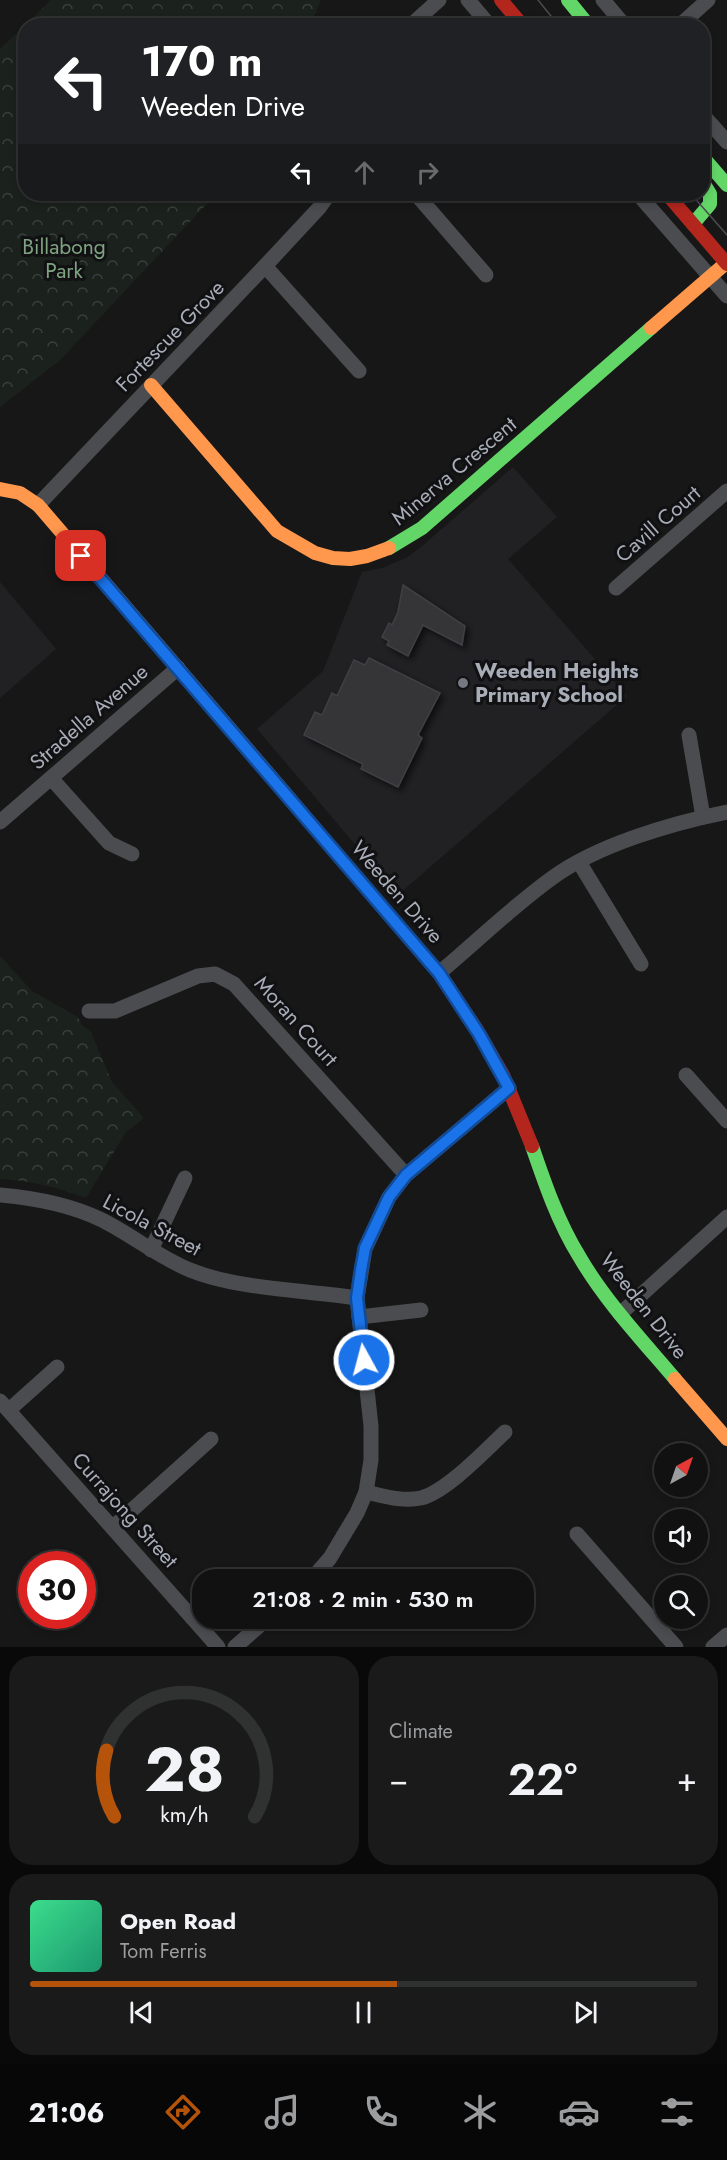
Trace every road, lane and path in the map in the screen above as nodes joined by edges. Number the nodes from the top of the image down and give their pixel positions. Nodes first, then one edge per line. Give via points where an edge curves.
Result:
1 (439, 0) edge
2 (468, 0) edge
3 (501, 0) edge
4 (567, 0) edge
5 (603, 0) edge
6 (708, 0) edge
7 (419, 18) edge
8 (483, 18) edge
9 (516, 18) edge
10 (582, 18) edge
11 (618, 18) edge
12 (688, 18) edge
13 (710, 123) edge
14 (727, 142) edge
15 (710, 165) edge
16 (727, 185) edge
17 (710, 193) edge
18 (324, 201) edge
19 (422, 201) edge
20 (644, 201) edge
21 (673, 201) edge
22 (693, 224) junction
23 (726, 263) edge
24 (265, 266) junction
25 (486, 274) dead end
26 (710, 276) junction
27 (727, 296) edge
28 (359, 371) dead end
29 (151, 385) junction
30 (0, 489) edge
31 (727, 491) edge
32 (38, 506) junction
33 (616, 588) dead end
34 (178, 668) junction
35 (688, 735) dead end
36 (51, 778) junction
37 (727, 812) edge
38 (703, 817) junction
39 (0, 822) edge
40 (132, 854) dead end
41 (579, 862) junction
42 (641, 964) dead end
43 (439, 973) junction
44 (89, 1011) dead end
45 (686, 1075) dead end
46 (509, 1088) junction
47 (727, 1121) edge
48 (406, 1175) junction
49 (186, 1178) dead end
50 (0, 1196) edge
51 (727, 1217) edge
52 (151, 1250) junction
53 (357, 1298) junction
54 (421, 1310) dead end
55 (620, 1314) junction
56 (359, 1317) junction
57 (57, 1366) dead end
58 (4, 1406) edge
59 (505, 1432) dead end
60 (211, 1439) dead end
61 (727, 1439) edge
62 (366, 1492) junction
63 (113, 1527) junction
64 (577, 1534) dead end
65 (320, 1569) edge
66 (255, 1629) edge
67 (727, 1635) edge
68 (218, 1647) edge
69 (235, 1647) edge
70 (676, 1647) edge
71 (713, 1647) edge

1 - 7 street
2 - 8 street
3 - 9 main road
4 - 10 main road
5 - 11 street
6 - 12 street
13 - 14 street
15 - 16 main road
17 - 22 main road via 711,206
18 - 24 street, Fortescue Grove
19 - 25 street
20 - 26 street
21 - 22 main road
22 - 23 main road
23 - 26 main road, Minerva Crescent
24 - 28 street
24 - 29 street, Fortescue Grove
26 - 27 street
26 - 29 main road, Minerva Crescent via 422,528 398,545 361,559 321,555 298,546 277,531
29 - 32 street, Fortescue Grove
30 - 32 main road, Weeden Drive via 20,493
31 - 33 street, Cavill Court
32 - 34 main road, Weeden Drive
34 - 36 street, Stradella Avenue
34 - 43 main road, Weeden Drive
35 - 38 street
36 - 39 street, Stradella Avenue
36 - 40 street via 109,843
37 - 38 street
38 - 41 street via 651,831
41 - 42 street
41 - 43 street via 552,878
43 - 46 main road, Weeden Drive
44 - 48 street, Moran Court via 115,1011 198,976 215,974 234,984
45 - 47 street
46 - 48 street
46 - 55 main road, Weeden Drive via 571,1244
48 - 53 street via 389,1197 365,1248
49 - 52 street
50 - 52 street, Licola Street via 75,1209 102,1220
51 - 55 street
52 - 53 street, Licola Street via 192,1271 228,1281
53 - 56 street
54 - 56 street
55 - 61 main road, Weeden Drive
56 - 62 street via 371,1426
57 - 58 street
58 - 63 street, Currajong Street
59 - 62 street via 442,1488 422,1498 397,1499
60 - 63 street
62 - 65 street
63 - 68 street, Currajong Street
64 - 70 street
66 - 69 street
67 - 71 street

